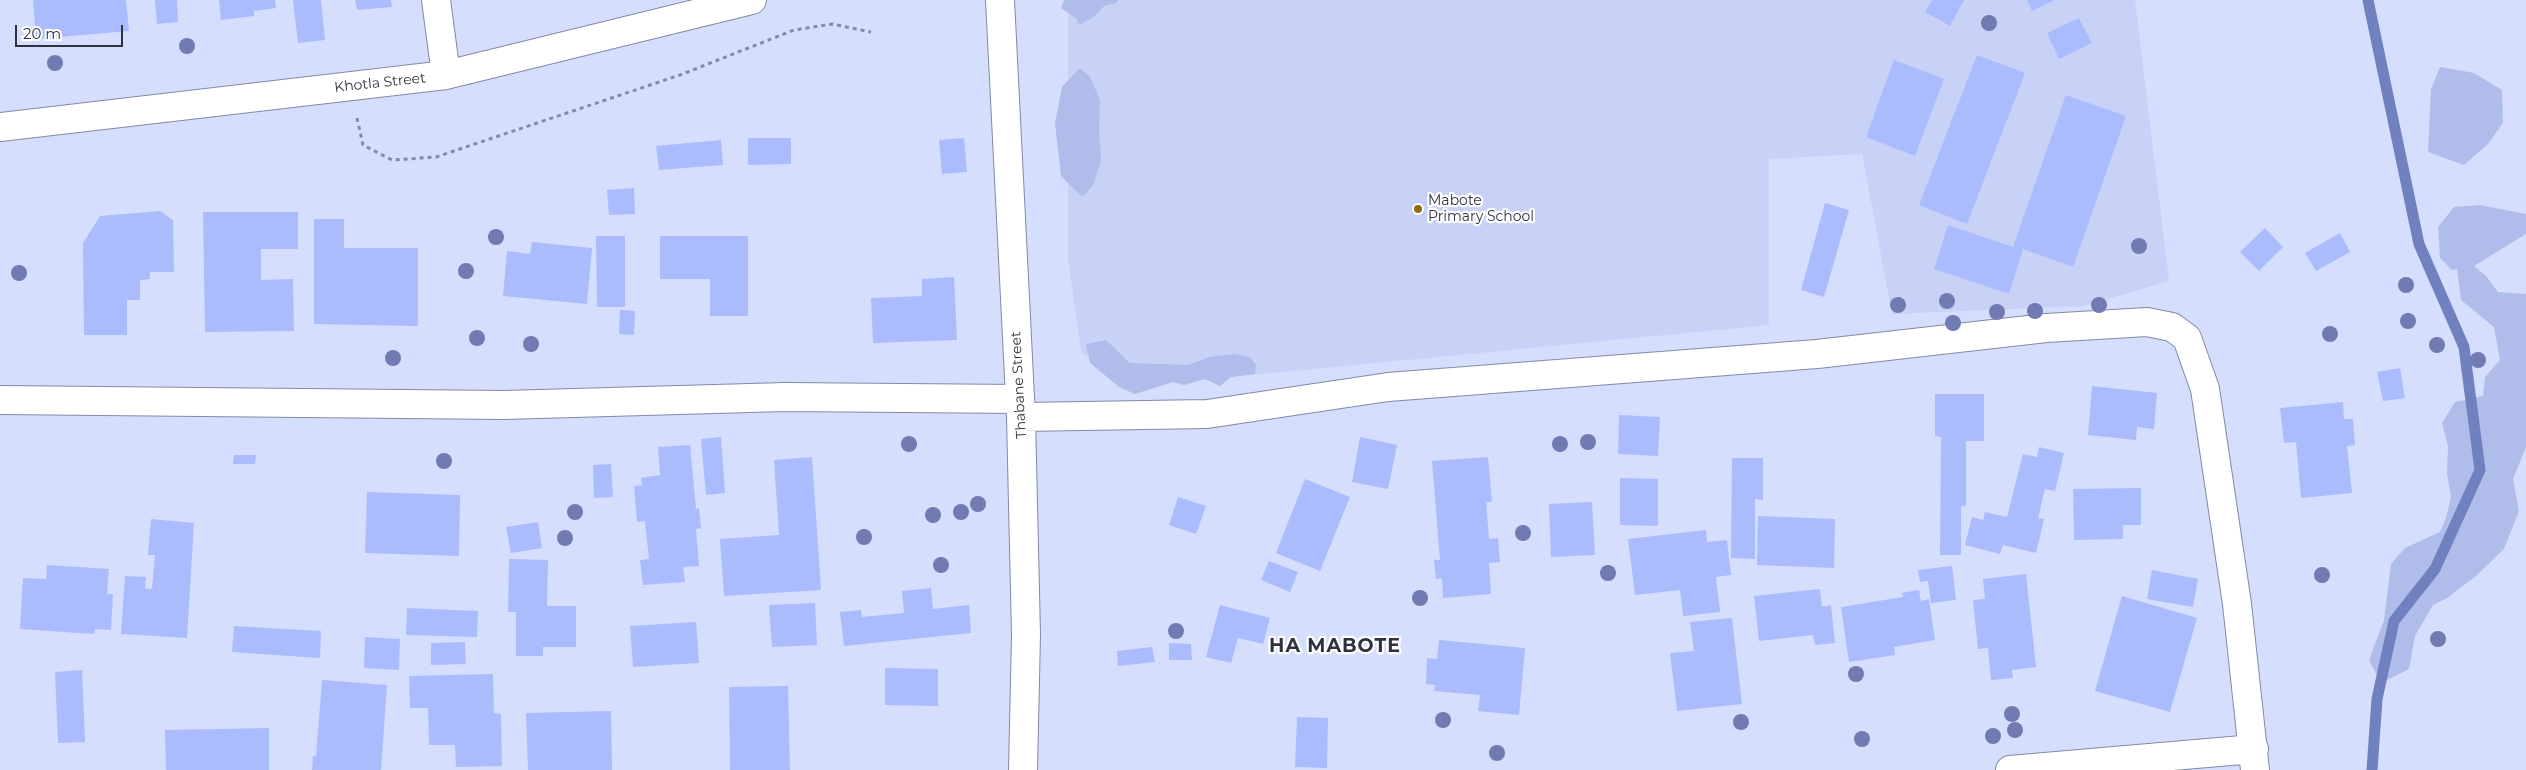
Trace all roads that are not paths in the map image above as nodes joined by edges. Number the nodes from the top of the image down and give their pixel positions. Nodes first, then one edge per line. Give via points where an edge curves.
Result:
1 (436, 0) edge
2 (752, 0) edge
3 (1000, 0) edge
4 (446, 75) junction
5 (0, 127) edge
6 (0, 400) edge
7 (1021, 408) junction
8 (2254, 760) edge
9 (1023, 770) edge
10 (2010, 770) edge

1 - 4 street
2 - 4 street, Khotla Street
3 - 7 street, Thabane Street
4 - 5 street, Khotla Street
6 - 7 street via 504,405 785,397
7 - 8 street via 1207,414 1388,387 1818,354 2046,328 2147,322 2172,327 2187,338 2205,389 2237,604
7 - 9 street, Thabane Street via 1026,635
8 - 10 street

